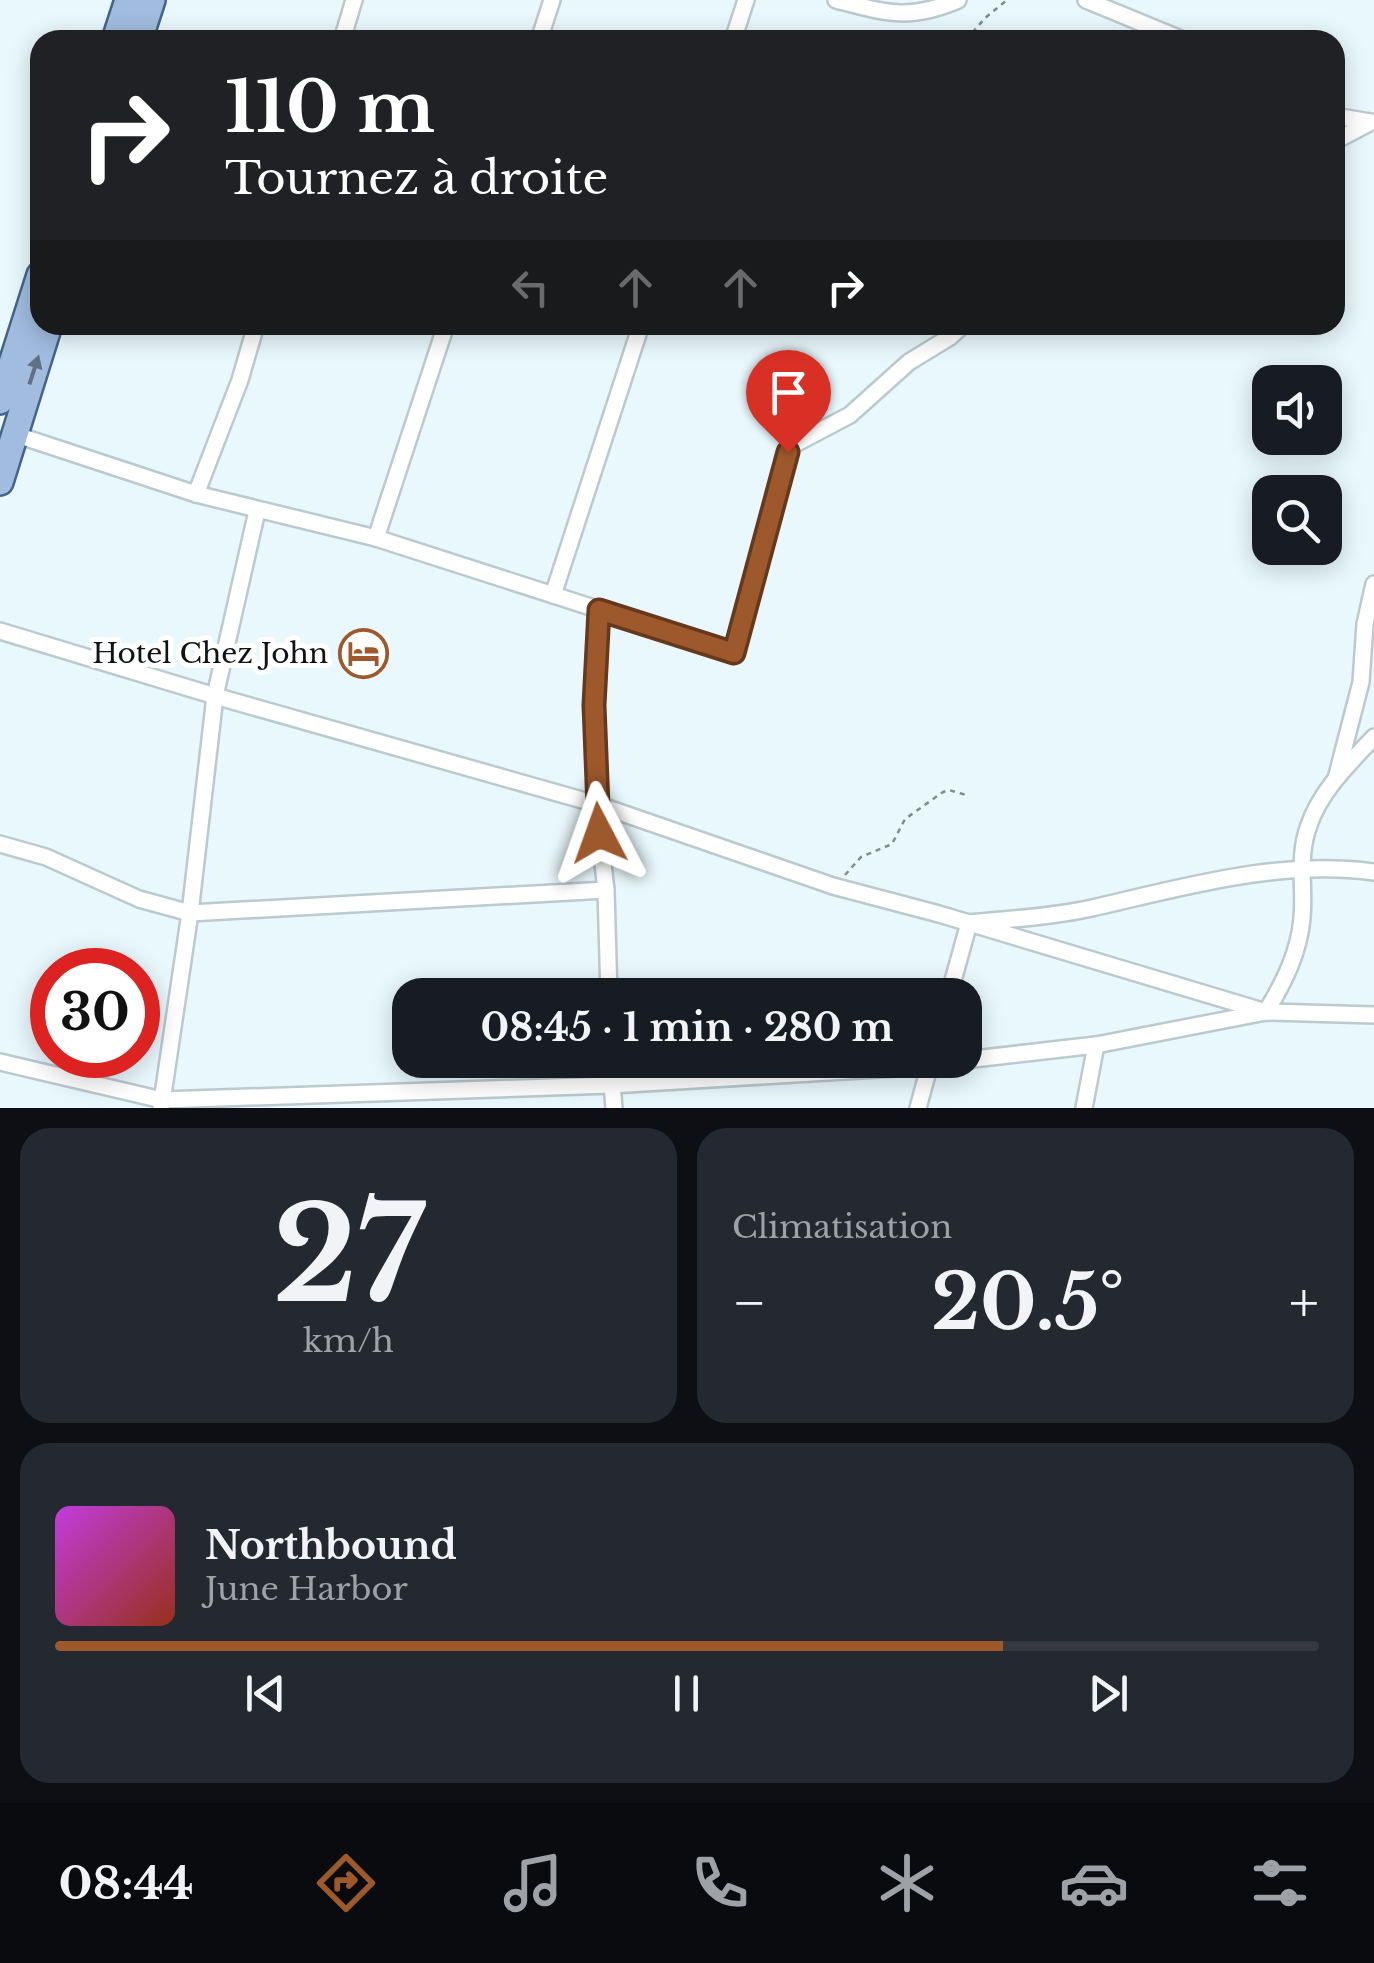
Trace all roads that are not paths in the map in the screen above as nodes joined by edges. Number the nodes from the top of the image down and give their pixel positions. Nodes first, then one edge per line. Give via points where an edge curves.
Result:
1 (128, 0) edge
2 (152, 0) edge
3 (354, 0) edge
4 (552, 0) edge
5 (746, 0) edge
6 (836, 0) edge
7 (958, 0) edge
8 (1086, 0) edge
9 (118, 30) edge
10 (142, 30) edge
11 (345, 30) edge
12 (542, 30) edge
13 (736, 30) edge
14 (1159, 30) edge
15 (1345, 118) edge
16 (1372, 122) edge
17 (1345, 136) edge
18 (30, 306) edge
19 (45, 335) edge
20 (253, 335) edge
21 (443, 335) edge
22 (637, 335) edge
23 (952, 335) edge
24 (0, 401) edge
25 (14, 434) junction
26 (0, 482) edge
27 (196, 494) junction
28 (257, 510) junction
29 (376, 538) junction
30 (1374, 584) edge
31 (553, 595) junction
32 (599, 610) junction
33 (0, 631) edge
34 (215, 696) junction
35 (1374, 738) edge
36 (1336, 779) junction
37 (596, 804) junction
38 (0, 844) edge
39 (1300, 868) junction
40 (1374, 872) edge
41 (606, 890) junction
42 (190, 913) junction
43 (969, 923) junction
44 (609, 978) edge
45 (954, 978) edge
46 (1266, 1012) junction
47 (1374, 1014) edge
48 (1096, 1045) junction
49 (982, 1058) edge
50 (0, 1062) edge
51 (611, 1078) edge
52 (712, 1078) edge
53 (926, 1078) edge
54 (611, 1085) junction
55 (161, 1104) edge
56 (614, 1108) edge
57 (918, 1108) edge
58 (1084, 1108) edge

1 - 9 main road
2 - 10 main road
3 - 11 street
4 - 12 street
5 - 13 street
6 - 7 street via 898,16
8 - 14 street
15 - 16 street
16 - 17 street
18 - 24 main road
25 -> 19 main road
20 - 27 street
21 - 29 street
22 - 31 street
23 - 32 street via 909,362 850,415 788,452 734,653
25 - 26 main road
25 - 27 street
27 - 28 street
28 - 29 street
28 - 34 street
29 - 31 street
30 - 36 street via 1361,682
31 - 32 street
32 - 37 street
33 - 34 street
34 - 37 street
34 - 42 street
35 - 36 street
36 - 39 street via 1307,829
37 - 41 street
37 - 43 street via 833,886
38 - 42 street via 46,857 139,900
39 - 40 street
39 - 43 street via 1046,916
39 - 46 street via 1298,949
41 - 42 street
41 - 44 street
42 - 55 street
43 - 45 street
43 - 46 street
46 - 47 street
46 - 48 street
48 - 49 street
48 - 58 street
50 - 55 street
51 - 54 street
52 - 54 street
53 - 57 street
54 - 55 street
54 - 56 street

